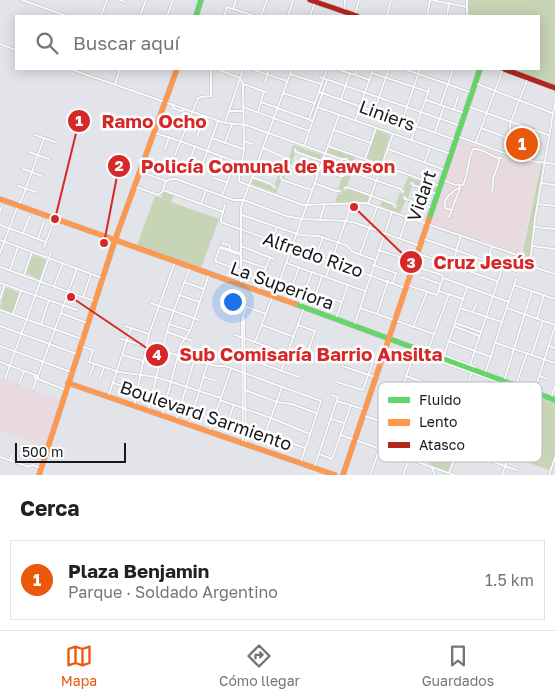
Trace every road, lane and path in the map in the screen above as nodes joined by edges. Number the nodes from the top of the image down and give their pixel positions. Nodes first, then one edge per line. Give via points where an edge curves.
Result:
1 (22, 0) edge
2 (107, 0) edge
3 (120, 0) edge
4 (146, 0) edge
5 (173, 0) edge
6 (200, 0) edge
7 (236, 0) edge
8 (267, 0) edge
9 (293, 0) edge
10 (345, 0) edge
11 (359, 0) edge
12 (391, 0) edge
13 (431, 0) edge
14 (467, 0) edge
15 (312, 1) edge
16 (125, 2) dead end
17 (449, 4) junction
18 (467, 7) junction
19 (233, 9) junction
20 (242, 12) junction
21 (345, 14) edge
22 (64, 15) edge
23 (101, 15) edge
24 (140, 15) edge
25 (167, 15) edge
26 (196, 15) edge
27 (224, 15) edge
28 (241, 15) edge
29 (252, 15) edge
30 (261, 15) edge
31 (288, 15) edge
32 (310, 15) edge
33 (356, 15) edge
34 (387, 15) edge
35 (427, 15) edge
36 (447, 15) edge
37 (467, 15) edge
38 (0, 44) edge
39 (15, 50) edge
40 (73, 70) edge
41 (83, 70) edge
42 (120, 70) edge
43 (177, 70) edge
44 (211, 70) edge
45 (220, 70) edge
46 (243, 70) edge
47 (255, 70) edge
48 (269, 70) edge
49 (292, 70) edge
50 (326, 70) edge
51 (343, 70) edge
52 (357, 70) edge
53 (373, 70) edge
54 (389, 70) edge
55 (407, 70) edge
56 (420, 70) edge
57 (453, 70) edge
58 (480, 70) edge
59 (503, 70) edge
60 (506, 70) edge
61 (82, 73) junction
62 (350, 73) junction
63 (372, 73) junction
64 (268, 74) junction
65 (290, 74) junction
66 (418, 74) junction
67 (355, 75) junction
68 (240, 78) junction
69 (322, 78) junction
70 (386, 78) junction
71 (528, 78) junction
72 (327, 80) junction
73 (370, 80) junction
74 (287, 81) junction
75 (265, 82) dead end
76 (475, 83) junction
77 (115, 84) junction
78 (243, 84) junction
79 (447, 84) junction
80 (321, 85) junction
81 (345, 86) junction
82 (414, 87) junction
83 (430, 87) dead end
84 (555, 88) edge
85 (494, 90) junction
86 (320, 92) junction
87 (428, 92) junction
88 (283, 93) junction
89 (365, 93) junction
90 (472, 93) junction
91 (458, 97) dead end
92 (378, 98) junction
93 (341, 99) junction
94 (426, 100) junction
95 (520, 100) junction
96 (164, 102) junction
97 (261, 102) junction
98 (555, 102) edge
99 (315, 104) junction
100 (440, 105) junction
101 (361, 106) junction
102 (444, 106) junction
103 (467, 106) junction
104 (243, 107) junction
105 (317, 107) junction
106 (407, 107) junction
107 (277, 108) junction
108 (454, 109) junction
109 (229, 110) junction
110 (243, 111) junction
111 (374, 111) junction
112 (192, 112) junction
113 (258, 112) junction
114 (421, 112) junction
115 (465, 113) junction
116 (486, 113) junction
117 (553, 113) junction
118 (339, 115) junction
119 (204, 116) junction
120 (274, 118) junction
121 (440, 118) junction
122 (309, 119) junction
123 (218, 121) junction
124 (313, 121) junction
125 (355, 121) junction
126 (402, 121) junction
127 (511, 122) junction
128 (225, 123) junction
129 (232, 124) junction
130 (244, 125) junction
131 (416, 126) junction
132 (460, 126) junction
133 (376, 128) junction
134 (481, 128) junction
135 (334, 130) junction
136 (309, 131) junction
137 (153, 132) junction
138 (435, 132) junction
139 (268, 133) junction
140 (393, 134) junction
141 (36, 135) dead end
142 (548, 135) junction
143 (170, 137) junction
144 (197, 137) dead end
145 (44, 138) junction
146 (212, 138) junction
147 (457, 138) junction
148 (512, 139) junction
149 (411, 140) junction
150 (180, 141) junction
151 (244, 141) junction
152 (55, 142) dead end
153 (225, 143) junction
154 (371, 143) junction
155 (475, 143) junction
156 (253, 144) dead end
157 (195, 146) junction
158 (304, 146) junction
159 (328, 146) junction
160 (430, 147) junction
161 (263, 148) junction
162 (244, 149) junction
163 (388, 149) junction
164 (165, 150) dead end
165 (207, 150) junction
166 (295, 150) dead end
167 (29, 152) dead end
168 (325, 154) junction
169 (450, 154) junction
170 (38, 155) junction
171 (175, 155) dead end
172 (222, 156) junction
173 (513, 156) junction
174 (191, 158) dead end
175 (48, 159) dead end
176 (288, 159) dead end
177 (347, 159) dead end
178 (365, 159) junction
179 (235, 161) junction
180 (322, 161) junction
181 (424, 162) junction
182 (203, 163) dead end
183 (242, 163) junction
184 (257, 163) junction
185 (544, 163) junction
186 (288, 164) dead end
187 (555, 164) edge
188 (382, 165) junction
189 (218, 167) dead end
190 (23, 169) dead end
191 (320, 169) junction
192 (445, 170) junction
193 (139, 171) junction
194 (32, 172) junction
195 (349, 172) dead end
196 (281, 173) dead end
197 (317, 175) junction
198 (42, 176) dead end
199 (343, 176) dead end
200 (253, 177) junction
201 (281, 177) dead end
202 (213, 178) dead end
203 (445, 180) junction
204 (166, 181) junction
205 (376, 181) junction
206 (227, 182) junction
207 (412, 183) dead end
208 (541, 183) junction
209 (314, 184) junction
210 (555, 185) edge
211 (18, 186) dead end
212 (250, 186) junction
213 (440, 186) junction
214 (460, 186) junction
215 (134, 187) junction
216 (275, 187) dead end
217 (345, 188) dead end
218 (26, 189) junction
219 (163, 190) junction
220 (206, 190) junction
221 (312, 190) junction
222 (340, 191) dead end
223 (36, 192) dead end
224 (403, 192) dead end
225 (492, 192) dead end
226 (437, 194) junction
227 (371, 195) junction
228 (222, 196) junction
229 (405, 198) dead end
230 (0, 199) edge
231 (244, 200) junction
232 (201, 204) junction
233 (325, 204) junction
234 (352, 204) junction
235 (368, 204) junction
236 (538, 204) junction
237 (18, 205) junction
238 (226, 205) dead end
239 (307, 205) junction
240 (2, 206) dead end
241 (376, 206) junction
242 (555, 206) edge
243 (395, 207) dead end
244 (432, 208) junction
245 (452, 210) junction
246 (0, 212) edge
247 (223, 212) junction
248 (392, 212) junction
249 (241, 215) junction
250 (30, 216) dead end
251 (407, 217) junction
252 (54, 218) junction
253 (302, 218) junction
254 (449, 218) dead end
255 (320, 219) junction
256 (44, 221) dead end
257 (347, 221) junction
258 (427, 224) junction
259 (0, 225) edge
260 (534, 226) junction
261 (278, 227) junction
262 (369, 227) junction
263 (9, 228) junction
264 (555, 229) edge
265 (241, 230) junction
266 (384, 232) junction
267 (23, 233) junction
268 (296, 234) junction
269 (461, 236) junction
270 (323, 237) junction
271 (400, 238) junction
272 (422, 238) junction
273 (38, 239) junction
274 (0, 240) edge
275 (115, 240) junction
276 (272, 241) junction
277 (4, 242) junction
278 (46, 242) junction
279 (222, 243) dead end
280 (338, 243) junction
281 (241, 246) junction
282 (420, 246) junction
283 (532, 246) junction
284 (18, 247) junction
285 (220, 247) junction
286 (492, 247) junction
287 (44, 248) dead end
288 (291, 248) junction
289 (230, 249) junction
290 (555, 249) edge
291 (378, 250) junction
292 (457, 250) junction
293 (32, 252) junction
294 (51, 252) dead end
295 (0, 253) edge
296 (417, 253) junction
297 (241, 255) junction
298 (360, 255) junction
299 (316, 256) junction
300 (270, 257) junction
301 (400, 257) dead end
302 (49, 258) junction
303 (274, 259) dead end
304 (241, 260) junction
305 (375, 260) junction
306 (487, 260) junction
307 (175, 261) junction
308 (522, 261) junction
309 (332, 262) junction
310 (63, 263) junction
311 (286, 263) junction
312 (373, 265) junction
313 (452, 265) junction
314 (503, 266) junction
315 (530, 266) junction
316 (0, 267) edge
317 (190, 267) junction
318 (299, 267) junction
319 (77, 268) junction
320 (266, 268) junction
321 (423, 269) dead end
322 (10, 270) junction
323 (241, 272) junction
324 (312, 272) junction
325 (91, 274) junction
326 (210, 274) junction
327 (555, 274) edge
328 (24, 275) junction
329 (370, 275) junction
330 (322, 276) junction
331 (326, 277) junction
332 (421, 277) dead end
333 (443, 277) junction
334 (102, 278) junction
335 (516, 279) dead end
336 (262, 280) junction
337 (40, 281) junction
338 (388, 281) junction
339 (498, 281) junction
340 (184, 282) junction
341 (0, 283) edge
342 (393, 283) junction
343 (441, 284) junction
344 (5, 285) junction
345 (348, 285) junction
346 (514, 285) junction
347 (54, 286) junction
348 (241, 286) junction
349 (406, 286) junction
350 (467, 287) junction
351 (292, 288) junction
352 (204, 289) junction
353 (21, 291) junction
354 (258, 291) junction
355 (365, 291) junction
356 (439, 291) junction
357 (532, 291) junction
358 (68, 292) junction
359 (305, 292) junction
360 (427, 292) junction
361 (316, 294) dead end
362 (449, 294) junction
363 (179, 295) junction
364 (544, 295) junction
365 (35, 296) junction
366 (272, 296) junction
367 (492, 296) junction
368 (83, 297) junction
369 (330, 298) dead end
370 (0, 299) edge
371 (463, 299) junction
372 (555, 299) edge
373 (49, 300) junction
374 (94, 301) junction
375 (200, 302) junction
376 (342, 302) junction
377 (477, 302) dead end
378 (509, 302) junction
379 (151, 303) dead end
380 (64, 305) junction
381 (159, 305) junction
382 (302, 307) junction
383 (360, 308) junction
384 (460, 308) junction
385 (507, 308) junction
386 (0, 310) edge
387 (77, 310) dead end
388 (174, 311) junction
389 (473, 312) junction
390 (61, 313) junction
391 (266, 314) junction
392 (376, 314) junction
393 (524, 314) junction
394 (13, 315) junction
395 (486, 317) junction
396 (194, 318) junction
397 (335, 319) junction
398 (536, 319) junction
399 (26, 320) junction
400 (199, 320) dead end
401 (394, 320) junction
402 (543, 321) junction
403 (502, 322) junction
404 (87, 323) junction
405 (40, 324) junction
406 (169, 324) junction
407 (298, 325) junction
408 (454, 325) junction
409 (555, 325) edge
410 (0, 326) edge
411 (125, 326) dead end
412 (262, 326) junction
413 (354, 326) junction
414 (413, 327) junction
415 (131, 328) junction
416 (55, 329) junction
417 (190, 331) junction
418 (167, 332) junction
419 (21, 334) junction
420 (149, 334) junction
421 (434, 334) junction
422 (480, 334) junction
423 (235, 335) dead end
424 (294, 337) junction
425 (186, 338) junction
426 (244, 338) junction
427 (388, 338) junction
428 (82, 339) junction
429 (120, 339) dead end
430 (127, 341) junction
431 (193, 341) dead end
432 (255, 342) junction
433 (448, 342) junction
434 (496, 343) junction
435 (49, 344) junction
436 (0, 346) edge
437 (80, 346) junction
438 (549, 346) junction
439 (147, 347) junction
440 (555, 348) edge
441 (514, 349) junction
442 (415, 350) junction
443 (162, 351) junction
444 (348, 351) dead end
445 (474, 351) junction
446 (15, 352) junction
447 (229, 352) dead end
448 (428, 352) junction
449 (527, 353) junction
450 (77, 354) junction
451 (288, 354) junction
452 (122, 355) junction
453 (178, 355) junction
454 (210, 355) dead end
455 (532, 355) junction
456 (244, 357) junction
457 (491, 358) junction
458 (443, 359) junction
459 (544, 359) junction
460 (194, 360) junction
461 (144, 361) junction
462 (0, 362) edge
463 (43, 362) junction
464 (555, 363) edge
465 (94, 364) junction
466 (208, 364) junction
467 (10, 366) junction
468 (342, 366) dead end
469 (104, 367) junction
470 (230, 369) junction
471 (472, 369) junction
472 (24, 371) junction
473 (117, 371) junction
474 (282, 371) junction
475 (71, 372) junction
476 (244, 374) junction
477 (485, 374) junction
478 (90, 375) dead end
479 (141, 375) junction
480 (372, 376) junction
481 (406, 376) junction
482 (539, 376) junction
483 (37, 377) junction
484 (156, 377) junction
485 (204, 377) junction
486 (299, 377) dead end
487 (548, 378) dead end
488 (5, 379) dead end
489 (100, 379) dead end
490 (171, 381) junction
491 (217, 381) dead end
492 (504, 381) junction
493 (337, 382) dead end
494 (404, 382) edge
495 (423, 382) edge
496 (468, 382) edge
497 (506, 382) edge
498 (507, 382) edge
499 (517, 382) edge
500 (536, 382) edge
501 (68, 383) junction
502 (113, 383) junction
503 (19, 384) dead end
504 (555, 386) edge
505 (186, 387) junction
506 (282, 387) junction
507 (33, 389) dead end
508 (137, 389) junction
509 (66, 390) junction
510 (244, 390) junction
511 (200, 391) junction
512 (332, 395) dead end
513 (108, 397) junction
514 (220, 399) junction
515 (338, 399) junction
516 (553, 399) edge
517 (277, 402) junction
518 (234, 404) junction
519 (350, 405) junction
520 (134, 406) junction
521 (244, 408) junction
522 (148, 411) junction
523 (194, 412) junction
524 (363, 412) junction
525 (317, 414) junction
526 (162, 416) junction
527 (208, 417) dead end
528 (271, 418) junction
529 (331, 419) junction
530 (378, 419) edge
531 (176, 421) junction
532 (344, 423) junction
533 (189, 425) junction
534 (245, 428) junction
535 (209, 432) junction
536 (265, 434) junction
537 (310, 434) junction
538 (341, 435) junction
539 (354, 440) junction
540 (245, 445) junction
541 (305, 448) junction
542 (378, 448) edge
543 (13, 454) dead end
544 (319, 454) junction
545 (378, 454) edge
546 (0, 456) edge
547 (555, 458) edge
548 (10, 460) junction
549 (408, 462) edge
550 (418, 462) edge
551 (453, 462) edge
552 (494, 462) edge
553 (506, 462) edge
554 (300, 464) junction
555 (424, 464) joint
556 (505, 466) junction
557 (430, 467) junction
558 (41, 468) junction
559 (314, 468) junction
560 (516, 470) dead end
561 (443, 471) junction
562 (449, 473) junction
563 (39, 475) edge
564 (335, 475) edge
565 (342, 475) edge
566 (370, 475) edge
567 (403, 475) edge
568 (435, 475) edge
569 (454, 475) edge
570 (502, 475) edge
571 (549, 475) edge

1 - 22 street
2 - 23 street
3 - 16 street
4 - 24 street
5 - 25 street
6 - 26 main road
7 - 19 street
8 - 30 street
9 - 31 street
10 - 21 street
11 - 33 street
12 - 34 street
13 - 17 street
13 - 35 street
14 - 18 street
15 - 21 main road via 324,3
15 - 32 street
17 - 18 street
17 - 36 street
18 - 37 street
19 - 20 street
19 - 27 street via 227,7
20 - 28 street
20 - 29 street
38 - 39 street
40 - 61 street
41 - 61 street
42 - 77 street
43 - 96 main road
44 - 112 street via 210,96 198,98
45 - 68 street
46 - 68 street
47 - 64 street
48 - 64 street
49 - 65 street
50 - 69 street
51 - 62 street
52 - 67 street
53 - 63 street
54 - 70 street
55 - 66 street
56 - 66 street
57 - 79 street
58 - 76 main road, Vidart
59 - 85 street
60 - 71 main road
61 - 77 street
62 - 67 street
62 - 81 street
63 - 70 street
63 - 73 street
64 - 74 street
64 - 75 street
65 - 74 street
65 - 80 street
66 - 79 street
66 - 82 street
67 - 73 street
68 - 78 street
68 - 109 street
69 - 72 street
69 - 80 street
70 - 82 street
70 - 92 street
71 - 84 main road
71 - 95 street
72 - 81 street
72 - 86 street
73 - 89 street
74 - 88 street
76 - 85 street
76 - 90 main road, Vidart
77 - 96 street
78 - 97 street via 265,92
78 - 104 street
79 - 90 street
79 - 100 street
80 - 86 street
81 - 89 street
81 - 93 street
82 - 87 street
82 - 106 street
83 - 87 street
85 - 95 street
85 - 116 street
86 - 93 street, Liniers
86 - 99 street
86 - 105 street
87 - 94 street
88 - 99 street
88 - 107 street
89 - 92 street
89 - 101 street
90 - 103 main road, Vidart
91 - 108 street
92 - 106 street
92 - 111 street
93 - 101 street, Liniers
94 - 100 street
94 - 114 street
95 - 117 street
95 - 127 street
96 - 112 street
96 - 137 main road
97 - 107 street
97 - 113 street
98 - 117 street
99 - 122 street
100 - 102 street
101 - 111 street, Liniers
101 - 125 street
102 - 108 street
102 - 121 street
103 - 115 main road, Vidart
103 - 116 street
104 - 110 street
104 - 113 street
105 - 118 street
105 - 124 street
106 - 114 street
106 - 126 street
107 - 120 street
107 - 122 street
108 - 115 street
109 - 110 street
109 - 128 street
110 - 130 street
111 - 126 street, Liniers
112 - 119 street
112 - 150 street
113 - 120 street
114 - 121 street
114 - 131 street
115 - 132 main road, Vidart
116 - 127 street
116 - 134 street
117 - 142 street
118 - 125 street
118 - 135 street
119 - 123 street
119 - 144 street
120 - 136 street
120 - 139 street
121 - 132 street
121 - 138 street
122 - 124 street
123 - 128 street
123 - 146 street
124 - 136 street
125 - 133 street
126 - 131 street, Liniers
127 - 142 street
127 - 148 street
128 - 129 street
129 - 130 street
129 - 153 street
130 - 139 street
130 - 151 street
131 - 138 street, Liniers
131 - 149 street
132 - 147 main road, Vidart
133 - 140 street
133 - 154 street
134 - 148 street
134 - 155 street
135 - 154 street
135 - 159 street
136 - 158 street
137 - 143 street
137 - 193 main road
138 - 147 street, Liniers
139 - 158 street
139 - 161 street
140 - 149 street
140 - 163 street
141 - 145 street
142 - 185 street
143 - 150 street
143 - 164 street
145 - 152 street
145 - 170 street
146 - 153 street
146 - 165 street
147 - 155 street, Liniers
147 - 169 main road, Vidart
148 - 173 street
149 - 160 street
150 - 157 street
150 - 171 street
151 - 156 street
151 - 162 street
153 - 162 street
154 - 178 street
155 - 173 street, Liniers
157 - 165 street
157 - 174 street
158 - 168 street
159 - 168 street
159 - 178 street
160 - 169 street
160 - 181 street
161 - 176 street
161 - 184 street
162 - 183 street
163 - 181 street
163 - 188 street
165 - 172 street
165 - 182 street
166 - 180 street
167 - 170 street
168 - 177 street
168 - 180 street
169 - 192 main road, Vidart
170 - 175 street
170 - 194 street
172 - 179 street
172 - 189 street
173 - 185 street, Liniers
178 - 188 street
179 - 183 street
179 - 206 street
180 - 191 street
181 - 192 street
183 - 212 street via 239,181
184 - 196 street
184 - 200 street
185 - 187 street, Liniers
185 - 208 street
186 - 197 street
188 - 205 street
188 - 213 street
190 - 194 street
191 - 197 street
191 - 199 street
192 - 203 main road, Vidart
193 - 204 street
193 - 215 main road
194 - 198 street
194 - 218 street
195 - 205 street
197 - 209 street
200 - 212 street
200 - 216 street
201 - 221 street
202 - 206 street
203 - 213 main road, Vidart
203 - 214 street
204 - 219 street
204 - 220 street via 176,179
205 - 224 street
205 - 227 street
206 - 228 street
207 - 226 street
208 - 210 street
208 - 236 street
209 - 221 street
209 - 222 street
211 - 218 street
212 - 231 street
212 - 239 street
213 - 226 main road, Vidart
214 - 225 street via 467,174 469,157 473,149 478,149 500,159
214 - 245 street
214 - 245 street via 445,201 445,208
215 - 219 street via 158,195
215 - 275 main road
217 - 227 street
218 - 223 street
218 - 237 street
219 - 232 street
220 - 228 street
220 - 232 street
221 - 239 street
226 - 244 main road, Vidart
227 - 235 street
227 - 243 street
228 - 231 street
229 - 244 street
230 - 237 main road, La Superiora
231 - 249 street
231 - 253 street via 286,216
232 - 247 street
233 - 234 street
233 - 239 street
233 - 255 street
234 - 235 street
234 - 257 street
235 - 241 street
236 - 242 street
236 - 260 street
237 - 252 main road, La Superiora
237 - 263 street
238 - 247 street
239 - 253 street
240 - 246 street
241 - 248 street
241 - 262 street
244 - 258 main road, Vidart
245 - 254 street
247 - 265 street, Alfredo Rizo via 221,222
248 - 251 street
248 - 266 street
249 - 261 street
249 - 265 street
250 - 267 street
251 - 258 street
251 - 271 street
252 - 275 main road, La Superiora
252 - 278 street
253 - 255 street
253 - 268 street
255 - 257 street
256 - 273 street
257 - 262 street
257 - 280 street
258 - 269 street
258 - 272 main road, Vidart
259 - 263 street
260 - 264 street
260 - 283 street
261 - 268 street
261 - 276 street
262 - 266 street
262 - 298 street
263 - 267 street
263 - 277 street
265 - 276 street, Alfredo Rizo
265 - 281 street
266 - 271 street
266 - 291 street
267 - 273 street
268 - 270 street
268 - 288 street
269 - 286 street
269 - 292 street
270 - 280 street
270 - 299 street
271 - 282 street
272 - 282 main road, Vidart
272 - 292 street
273 - 278 street
274 - 277 street
275 - 307 main road, La Superiora
275 - 334 main road
276 - 288 street, Alfredo Rizo
277 - 284 street
277 - 295 street
278 - 287 street
279 - 289 street
280 - 298 street
280 - 309 street
281 - 297 street
281 - 300 street
282 - 296 main road, Vidart
283 - 290 street
283 - 315 street
284 - 293 street
284 - 322 street
285 - 289 street
285 - 297 street
285 - 323 street via 216,261
286 - 306 street
286 - 308 street via 520,256
288 - 299 street, Alfredo Rizo
288 - 311 street
289 - 297 street
291 - 301 street
291 - 305 street
292 - 306 street
292 - 313 street
293 - 302 street
293 - 328 street
294 - 302 street
296 - 313 street
296 - 349 main road, Vidart
297 - 304 street
298 - 305 street
299 - 309 street, Alfredo Rizo
300 - 303 street
300 - 320 street
302 - 310 street
302 - 337 street
304 - 320 street
304 - 323 street
305 - 312 street
306 - 314 street
307 - 317 main road, La Superiora
307 - 381 street
308 - 314 street via 518,271
308 - 315 street
309 - 329 street, Alfredo Rizo
309 - 331 street
310 - 319 street
310 - 347 street
311 - 318 street
311 - 351 street via 279,283
312 - 329 street
312 - 342 street via 396,274
313 - 339 street
314 - 339 street
315 - 327 street
316 - 322 street
317 - 326 main road, La Superiora
317 - 340 street
318 - 324 street
318 - 351 street
319 - 325 street
319 - 358 street
320 - 336 street
321 - 333 street
322 - 328 street
323 - 336 street
323 - 348 street
324 - 330 street
324 - 359 street
325 - 334 street
325 - 368 street
326 - 348 main road, La Superiora
326 - 352 street
328 - 337 street
329 - 338 street, Alfredo Rizo
329 - 355 street
330 - 331 street
330 - 361 street
331 - 345 street
332 - 343 street
333 - 343 street
333 - 350 street
334 - 374 main road
335 - 346 street
336 - 354 street
337 - 347 street
337 - 365 street
338 - 342 street, Alfredo Rizo
338 - 392 street
339 - 367 street
340 - 352 street
340 - 363 street
341 - 344 street
342 - 349 street, Alfredo Rizo
343 - 356 street
344 - 353 street
344 - 370 street
345 - 355 street
345 - 376 street
346 - 357 street
346 - 378 street
347 - 358 street
348 - 354 main road, La Superiora
349 - 360 street, Alfredo Rizo
349 - 401 main road, Vidart
350 - 367 street
350 - 371 street
351 - 359 street
352 - 375 street
353 - 365 street
353 - 394 street
354 - 366 main road, La Superiora
355 - 383 street
356 - 360 street, Alfredo Rizo via 437,295
356 - 362 street
357 - 364 street
357 - 393 street
358 - 368 street
358 - 380 street
359 - 382 street
360 - 414 street
362 - 371 street
362 - 421 street
363 - 375 street
363 - 388 street
364 - 372 street
364 - 398 street
365 - 373 street
365 - 399 street
366 - 382 main road, La Superiora
366 - 391 street
367 - 378 street
367 - 395 street
368 - 374 street
369 - 376 street
371 - 384 street
373 - 380 street
373 - 405 street
374 - 404 main road
375 - 396 street
376 - 397 street
377 - 389 street
378 - 385 street
379 - 381 street
380 - 387 street
380 - 390 street
381 - 388 street
381 - 420 street
382 - 397 main road, La Superiora
382 - 407 street
383 - 392 street
383 - 413 street
384 - 389 street
384 - 408 street
385 - 393 street
385 - 403 street
386 - 394 street
388 - 396 street
388 - 406 street
389 - 395 street
390 - 404 street
390 - 416 street
391 - 412 street
391 - 426 street via 246,308 242,318
392 - 401 street
393 - 398 street
393 - 441 street
394 - 399 street
395 - 403 street
395 - 422 street
396 - 400 street
396 - 417 street
397 - 413 main road, La Superiora
398 - 402 street
399 - 405 street
399 - 419 street
401 - 414 street
401 - 427 main road, Vidart
402 - 409 street
402 - 455 street
403 - 434 street
404 - 428 main road
405 - 416 street
406 - 417 street
406 - 418 street
407 - 424 street
407 - 451 street via 315,331 305,360
408 - 422 street
408 - 433 street
409 - 438 street
410 - 419 street
411 - 415 street
412 - 424 street
412 - 432 street
413 - 427 main road, La Superiora
414 - 421 street
415 - 420 street
415 - 430 street
416 - 428 street
416 - 435 street
417 - 425 street
418 - 425 street
418 - 443 street
419 - 435 street
419 - 446 street
420 - 439 street
421 - 448 street
422 - 445 street
423 - 426 street
424 - 451 street
425 - 431 street
425 - 453 street
426 - 432 street
426 - 456 street
427 - 442 main road, La Superiora
427 - 480 main road, Vidart
428 - 437 main road
429 - 430 street
430 - 439 street
430 - 452 street
432 - 451 street
433 - 445 street
433 - 458 street
434 - 441 street
434 - 457 street
435 - 450 street
435 - 463 street
436 - 446 street
437 - 450 main road
437 - 465 street via 93,350 89,362
438 - 440 street
438 - 459 street
439 - 443 street
439 - 461 street
441 - 449 street
441 - 492 street
442 - 448 main road, La Superiora
442 - 458 street
442 - 481 street
443 - 453 street
443 - 484 street
444 - 480 street via 373,360
445 - 457 street
445 - 471 street
446 - 463 street
446 - 467 street
447 - 456 street
448 - 458 main road, La Superiora
449 - 455 street
449 - 499 street
450 - 475 main road
451 - 474 street
452 - 461 street
452 - 473 street
453 - 460 street
453 - 490 street
454 - 466 street
455 - 459 street
456 - 474 street
456 - 476 street
457 - 477 street
458 - 471 main road, La Superiora
459 - 464 street
459 - 482 street
460 - 466 street
460 - 505 street
461 - 479 street
462 - 467 street
463 - 475 street
463 - 483 street
465 - 469 street
465 - 478 street
466 - 470 street
466 - 485 street
467 - 472 street
467 - 488 street
468 - 480 street
469 - 473 street
469 - 489 street
470 - 476 street
470 - 514 street
471 - 477 main road, La Superiora
471 - 496 street
471 - 497 street
472 - 483 street
472 - 503 street
473 - 479 street
473 - 502 street
474 - 486 street
475 - 501 main road
476 - 506 street
476 - 510 street
477 - 492 main road, La Superiora
479 - 484 street
479 - 508 street
480 - 493 street via 362,390
480 - 524 main road, Vidart
481 - 494 street
481 - 495 street
482 - 487 street
482 - 500 street
483 - 507 street
483 - 509 street
484 - 490 street
484 - 522 street
485 - 491 street
485 - 511 street
490 - 505 street
490 - 526 street
492 - 498 main road, La Superiora
501 - 509 main road
501 - 513 main road, Boulevard Sarmiento
502 - 508 street
502 - 513 street
504 - 516 street
505 - 511 street
505 - 531 street
506 - 517 street
506 - 525 street via 321,401
508 - 520 street
509 - 558 main road
510 - 517 street
510 - 521 street
511 - 514 street
511 - 523 street
512 - 515 street
513 - 520 main road, Boulevard Sarmiento
514 - 518 street
514 - 535 street
515 - 519 street
515 - 529 street
517 - 525 street
517 - 528 street
518 - 521 street
518 - 534 street via 228,422
519 - 524 street
519 - 532 street
520 - 522 main road, Boulevard Sarmiento
521 - 528 street
521 - 534 street
522 - 526 main road, Boulevard Sarmiento
523 - 527 street
523 - 533 street
524 - 530 street
524 - 539 main road, Vidart
525 - 537 street
526 - 531 main road, Boulevard Sarmiento
528 - 536 street
528 - 537 street
529 - 532 street
529 - 544 street
531 - 533 main road, Boulevard Sarmiento
532 - 538 street
533 - 535 main road, Boulevard Sarmiento
534 - 536 street
534 - 540 street
535 - 540 main road, Boulevard Sarmiento
536 - 541 street
537 - 541 street
538 - 539 street
538 - 544 street via 332,459
539 - 542 street
539 - 565 main road, Vidart
540 - 554 main road, Boulevard Sarmiento
541 - 554 street
543 - 548 street
544 - 559 street
545 - 566 street
546 - 548 street
547 - 571 street
548 - 558 street
549 - 567 street
550 - 555 street
551 - 562 street
552 - 556 street
553 - 556 street
554 - 559 main road, Boulevard Sarmiento
555 - 557 street
556 - 560 street
556 - 570 street
557 - 561 street
557 - 568 street
558 - 563 main road
559 - 564 main road, Boulevard Sarmiento
561 - 562 street
561 - 568 street
562 - 569 street

